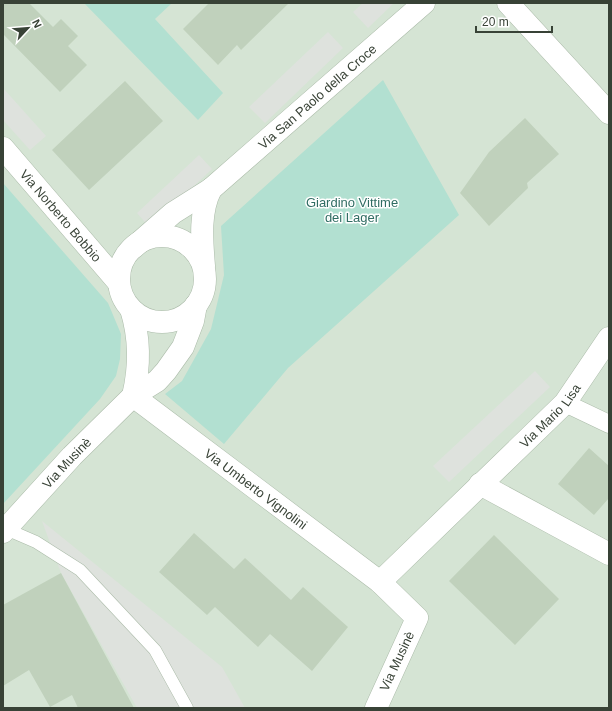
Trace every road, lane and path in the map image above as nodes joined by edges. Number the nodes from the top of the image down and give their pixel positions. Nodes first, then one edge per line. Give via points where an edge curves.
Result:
1 (424, 3) edge
2 (508, 3) edge
3 (609, 113) edge
4 (3, 148) edge
5 (211, 189) junction
6 (133, 248) junction
7 (204, 271) junction
8 (119, 283) junction
9 (196, 305) junction
10 (131, 309) junction
11 (609, 338) edge
12 (133, 396) junction
13 (565, 403) junction
14 (609, 424) edge
15 (480, 484) junction
16 (5, 530) edge
17 (609, 554) edge
18 (380, 582) junction
19 (187, 708) edge
20 (376, 708) edge

1 - 5 street, Via San Paolo della Croce
2 - 3 street
4 - 8 street, Via Norberto Bobbio
5 - 6 street, Via San Paolo della Croce via 173,214
5 - 7 street via 202,226
6 - 7 street via 150,238 169,237 192,248 200,259
6 - 8 street via 120,270
7 - 9 street via 205,283
8 - 10 street via 123,297
9 - 10 street via 186,315 172,321 158,322 144,318
9 - 12 street, Via Musinè via 188,336 176,359 157,381
10 - 12 street via 136,325 138,356
11 - 13 street, Via Mario Lisa
12 - 16 street, Via Musinè via 72,456
12 - 18 street, Via Umberto Vignolini
13 - 14 street
13 - 15 street, Via Mario Lisa
15 - 17 street
15 - 18 street, Via Mario Lisa
16 - 19 lane via 36,542 80,570 155,650
18 - 20 street, Via Musinè via 417,618

